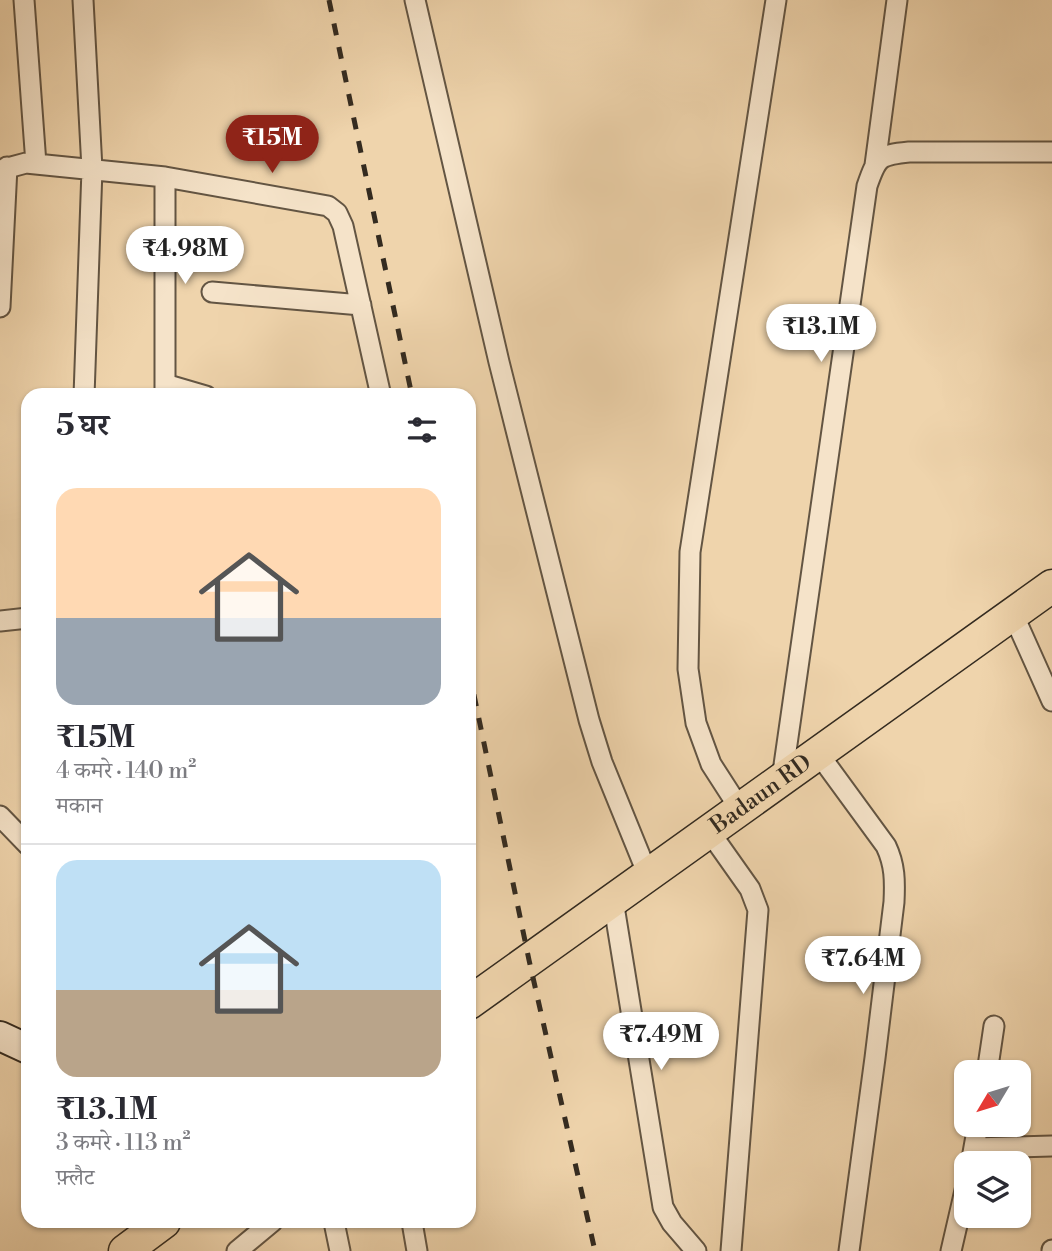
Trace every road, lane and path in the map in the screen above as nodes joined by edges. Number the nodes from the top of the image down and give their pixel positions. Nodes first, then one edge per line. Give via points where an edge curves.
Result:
1 (24, 0) edge
2 (83, 0) edge
3 (415, 0) edge
4 (776, 0) edge
5 (897, 0) edge
6 (1052, 152) edge
7 (36, 164) junction
8 (875, 165) junction
9 (4, 169) edge
10 (92, 169) junction
11 (165, 177) junction
12 (212, 292) dead end
13 (360, 305) junction
14 (0, 307) edge
15 (84, 388) edge
16 (165, 388) edge
17 (379, 388) edge
18 (1052, 586) edge
19 (1013, 614) junction
20 (21, 619) edge
21 (0, 621) edge
22 (1052, 702) edge
23 (818, 753) junction
24 (782, 779) junction
25 (740, 809) junction
26 (0, 816) edge
27 (709, 831) junction
28 (21, 838) edge
29 (648, 875) junction
30 (613, 900) junction
31 (476, 998) edge
32 (994, 1026) dead end
33 (0, 1036) edge
34 (21, 1046) edge
35 (989, 1060) edge
36 (1052, 1146) edge
37 (1012, 1151) edge
38 (156, 1228) edge
39 (265, 1228) edge
40 (335, 1228) edge
41 (413, 1228) edge
42 (956, 1228) edge
43 (125, 1251) edge
44 (237, 1251) edge
45 (340, 1251) edge
46 (417, 1251) edge
47 (696, 1251) edge
48 (731, 1251) edge
49 (849, 1251) edge
50 (951, 1251) edge

1 - 7 street
2 - 10 street
3 - 29 street via 589,720
4 - 25 street via 691,552 688,669 696,723 711,764
5 - 8 street
6 - 8 street via 909,152 886,154
7 - 9 street
7 - 10 street
8 - 24 street via 867,186
9 - 14 street
10 - 11 street
10 - 15 street
11 - 13 street via 328,206 343,226
11 - 16 street
12 - 13 street
13 - 17 street
18 - 19 main road, Badaun RD
19 - 22 street
19 - 23 main road, Badaun RD
20 - 21 street
23 - 24 main road, Badaun RD
23 - 49 street via 886,846 895,876
24 - 25 main road, Badaun RD
25 - 27 main road, Badaun RD
26 - 28 street
27 - 29 main road, Badaun RD
27 - 48 street via 750,889 758,910
29 - 30 main road, Badaun RD
30 - 31 main road, Badaun RD
30 - 47 street via 663,1207
32 - 35 street
33 - 34 street
36 - 37 street
38 - 43 main road
39 - 44 street
40 - 45 street
41 - 46 street
42 - 50 street

